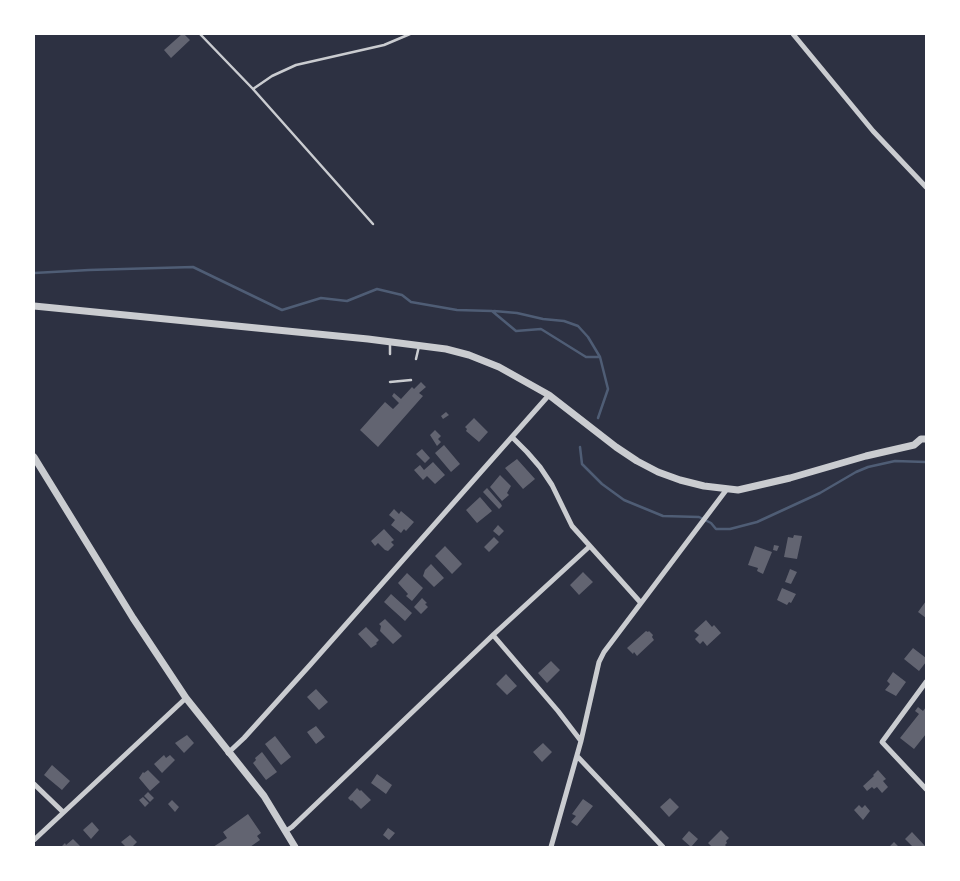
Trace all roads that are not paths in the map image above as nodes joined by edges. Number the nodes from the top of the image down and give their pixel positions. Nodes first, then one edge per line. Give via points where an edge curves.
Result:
1 (200, 34) edge
2 (410, 34) edge
3 (793, 34) edge
4 (253, 89) junction
5 (926, 187) edge
6 (373, 224) dead end
7 (34, 306) edge
8 (390, 342) junction
9 (419, 346) junction
10 (390, 354) dead end
11 (416, 359) dead end
12 (411, 380) dead end
13 (390, 382) dead end
14 (550, 395) junction
15 (512, 437) junction
16 (924, 437) edge
17 (34, 457) edge
18 (727, 489) junction
19 (590, 546) junction
20 (641, 603) junction
21 (493, 636) junction
22 (926, 682) edge
23 (186, 698) junction
24 (581, 741) junction
25 (228, 753) junction
26 (577, 756) junction
27 (34, 784) edge
28 (926, 790) edge
29 (63, 812) junction
30 (286, 831) junction
31 (34, 840) edge
32 (295, 847) edge
33 (551, 847) edge
34 (663, 847) edge

1 - 4 lane
2 - 4 lane via 384,45 296,65
3 - 5 street via 873,131
4 - 6 lane
7 - 8 street
8 - 9 street
8 - 10 lane
9 - 11 lane
9 - 14 street via 469,355
12 - 13 lane
14 - 15 street
14 - 18 street via 637,461 680,480
15 - 19 street via 540,468 572,526
15 - 25 street
16 - 18 street via 914,445 790,478 738,490
17 - 23 street
18 - 20 street
19 - 20 street
19 - 21 street
20 - 24 street via 599,662
21 - 24 street
21 - 30 street
22 - 28 street via 882,742
23 - 25 street
23 - 29 street
24 - 26 street
25 - 30 street via 264,796
26 - 33 street
26 - 34 street
27 - 29 street
29 - 31 street
30 - 32 street

